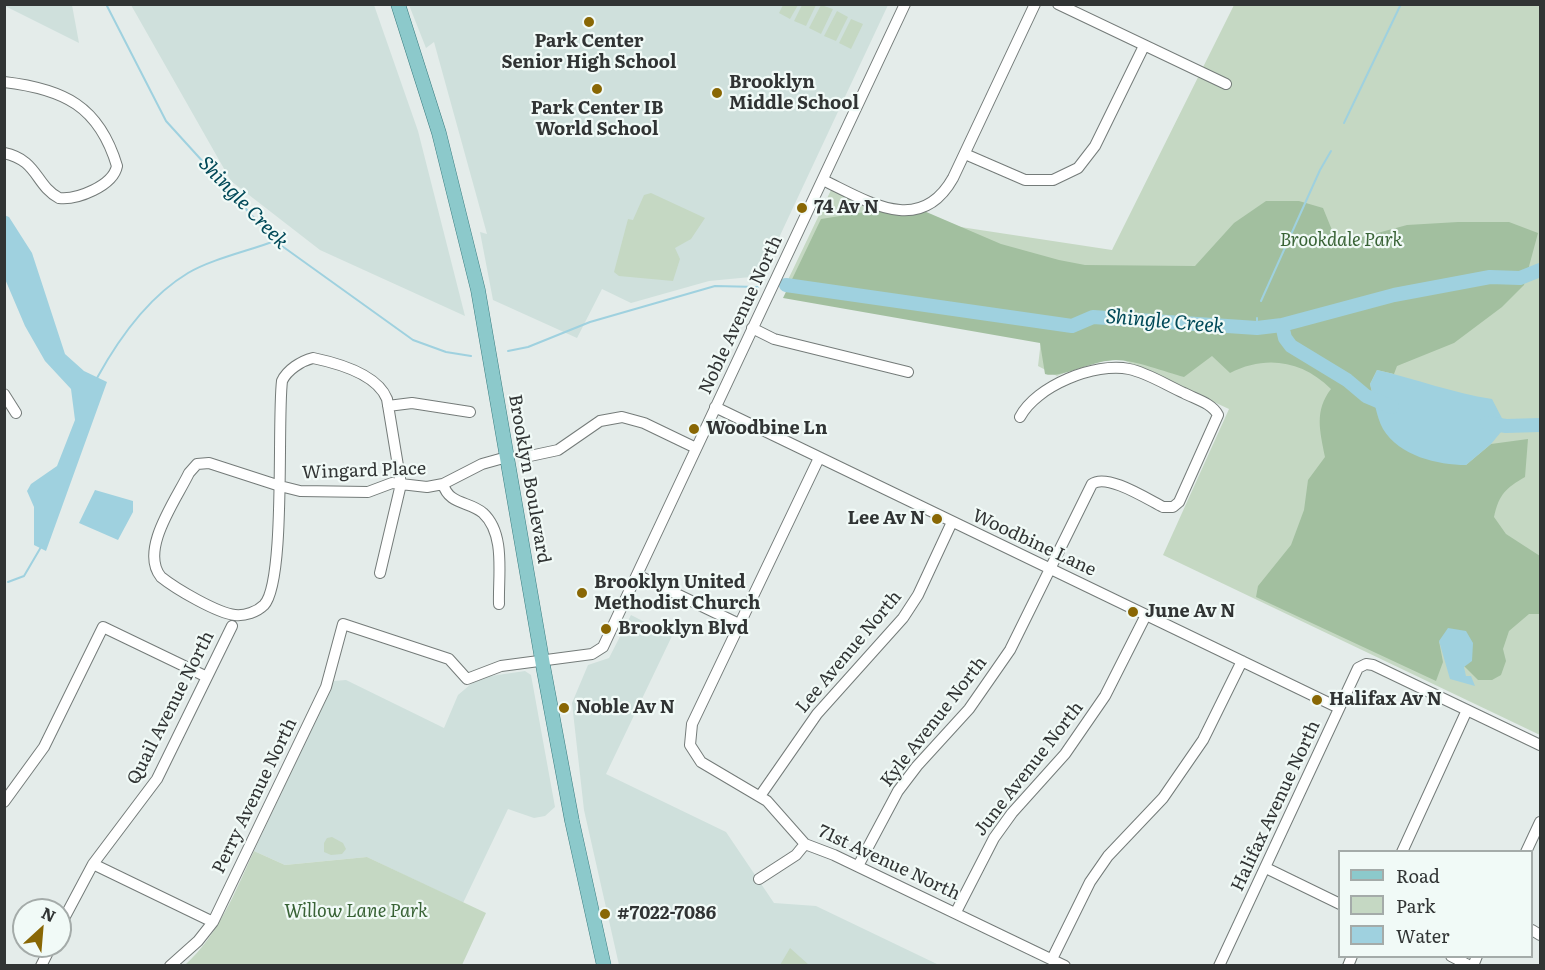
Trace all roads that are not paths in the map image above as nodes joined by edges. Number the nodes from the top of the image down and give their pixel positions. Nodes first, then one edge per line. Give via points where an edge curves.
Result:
1 (398, 4) edge
2 (905, 4) edge
3 (1035, 4) edge
4 (1059, 4) edge
5 (1144, 46) junction
6 (4, 82) edge
7 (1226, 84) dead end
8 (4, 153) edge
9 (965, 154) junction
10 (823, 180) junction
11 (752, 328) junction
12 (908, 372) dead end
13 (4, 394) edge
14 (388, 406) junction
15 (715, 407) junction
16 (470, 412) dead end
17 (16, 413) dead end
18 (1020, 417) dead end
19 (696, 448) junction
20 (530, 456) dead end
21 (507, 457) junction
22 (819, 458) junction
23 (401, 484) junction
24 (443, 484) junction
25 (280, 486) junction
26 (952, 522) junction
27 (1050, 568) junction
28 (380, 573) dead end
29 (637, 575) junction
30 (499, 604) dead end
31 (1146, 615) junction
32 (738, 624) junction
33 (232, 626) dead end
34 (1242, 661) junction
35 (543, 662) junction
36 (207, 677) junction
37 (1339, 708) junction
38 (1467, 710) junction
39 (1540, 745) edge
40 (760, 796) junction
41 (4, 802) edge
42 (1540, 822) edge
43 (805, 844) junction
44 (1402, 850) edge
45 (1527, 850) edge
46 (93, 864) junction
47 (858, 866) junction
48 (1266, 868) junction
49 (759, 879) dead end
50 (72, 903) edge
51 (1338, 903) edge
52 (956, 912) junction
53 (213, 922) junction
54 (1453, 958) edge
55 (1052, 959) junction
56 (170, 966) edge
57 (604, 966) edge
58 (1065, 966) edge
59 (1219, 966) edge
60 (1472, 966) edge

1 - 21 main road, Brooklyn Boulevard via 439,133 465,233
2 - 10 street, Noble Avenue North
3 - 9 street
4 - 5 street
5 - 7 street
5 - 9 street via 1095,146 1078,168 1053,180 1025,180
6 - 8 street via 37,88 83,107 97,121 117,166 105,183 75,197 59,198 46,188 28,163
9 - 10 street via 948,188 921,208 888,210
10 - 11 street, Noble Avenue North
11 - 12 street via 774,339
11 - 15 street, Noble Avenue North
13 - 17 street
14 - 16 street via 412,403
14 - 23 street
14 - 25 street via 377,383 320,360 308,359 283,377
15 - 19 street, Noble Avenue North
15 - 22 street, Woodbine Lane
18 - 27 street, Kyle Avenue North via 1026,404 1054,386 1100,369 1115,368 1143,374 1215,410 1216,423 1179,502 1163,507 1109,481 1097,481 1089,489
19 - 20 street via 622,417 600,421 558,450
19 - 29 street, Noble Avenue North
21 - 24 street, Wingard Place via 482,464
21 - 35 main road, Brooklyn Boulevard
22 - 26 street, Woodbine Lane
22 - 32 street
23 - 24 street, Wingard Place
23 - 25 street, Wingard Place via 392,483 368,492 300,491
23 - 28 street
24 - 30 street via 449,496 482,512 496,534
25 - 25 street, Wingard Place via 209,463 197,464 154,545 155,570 168,583 225,612 253,612 265,604 273,585
26 - 27 street, Woodbine Lane
26 - 40 street, Lee Avenue North via 918,596 903,618 818,714
27 - 31 street, Woodbine Lane
27 - 47 street, Kyle Avenue North via 991,680 904,783
29 - 32 street
29 - 35 street, Noble Avenue North via 599,651
31 - 34 street, Woodbine Lane
31 - 52 street, June Avenue North via 1106,696 1065,754 994,838
32 - 40 street, 71st Avenue North via 692,724 690,745 701,762
33 - 36 street, Quail Avenue North
34 - 37 street, Woodbine Lane
34 - 55 street via 1203,740 1163,798 1108,856 1090,882
35 - 53 street, Perry Avenue North via 501,666 467,679 449,659 343,624 326,687
35 - 57 main road, Brooklyn Boulevard
36 - 41 street via 103,627 44,747
36 - 46 street, Quail Avenue North via 157,778
37 - 38 street, Halifax Avenue North via 1358,669 1366,664
37 - 48 street, Halifax Avenue North
38 - 39 street
38 - 44 street
40 - 43 street, 71st Avenue North via 775,807
42 - 45 street
43 - 47 street, 71st Avenue North
43 - 49 street via 796,855
46 - 50 street, Quail Avenue North
46 - 53 street
47 - 52 street, 71st Avenue North
48 - 51 street
48 - 59 street, Halifax Avenue North
52 - 55 street, 71st Avenue North
53 - 56 street, Perry Avenue North
54 - 60 street
55 - 58 street, 71st Avenue North

